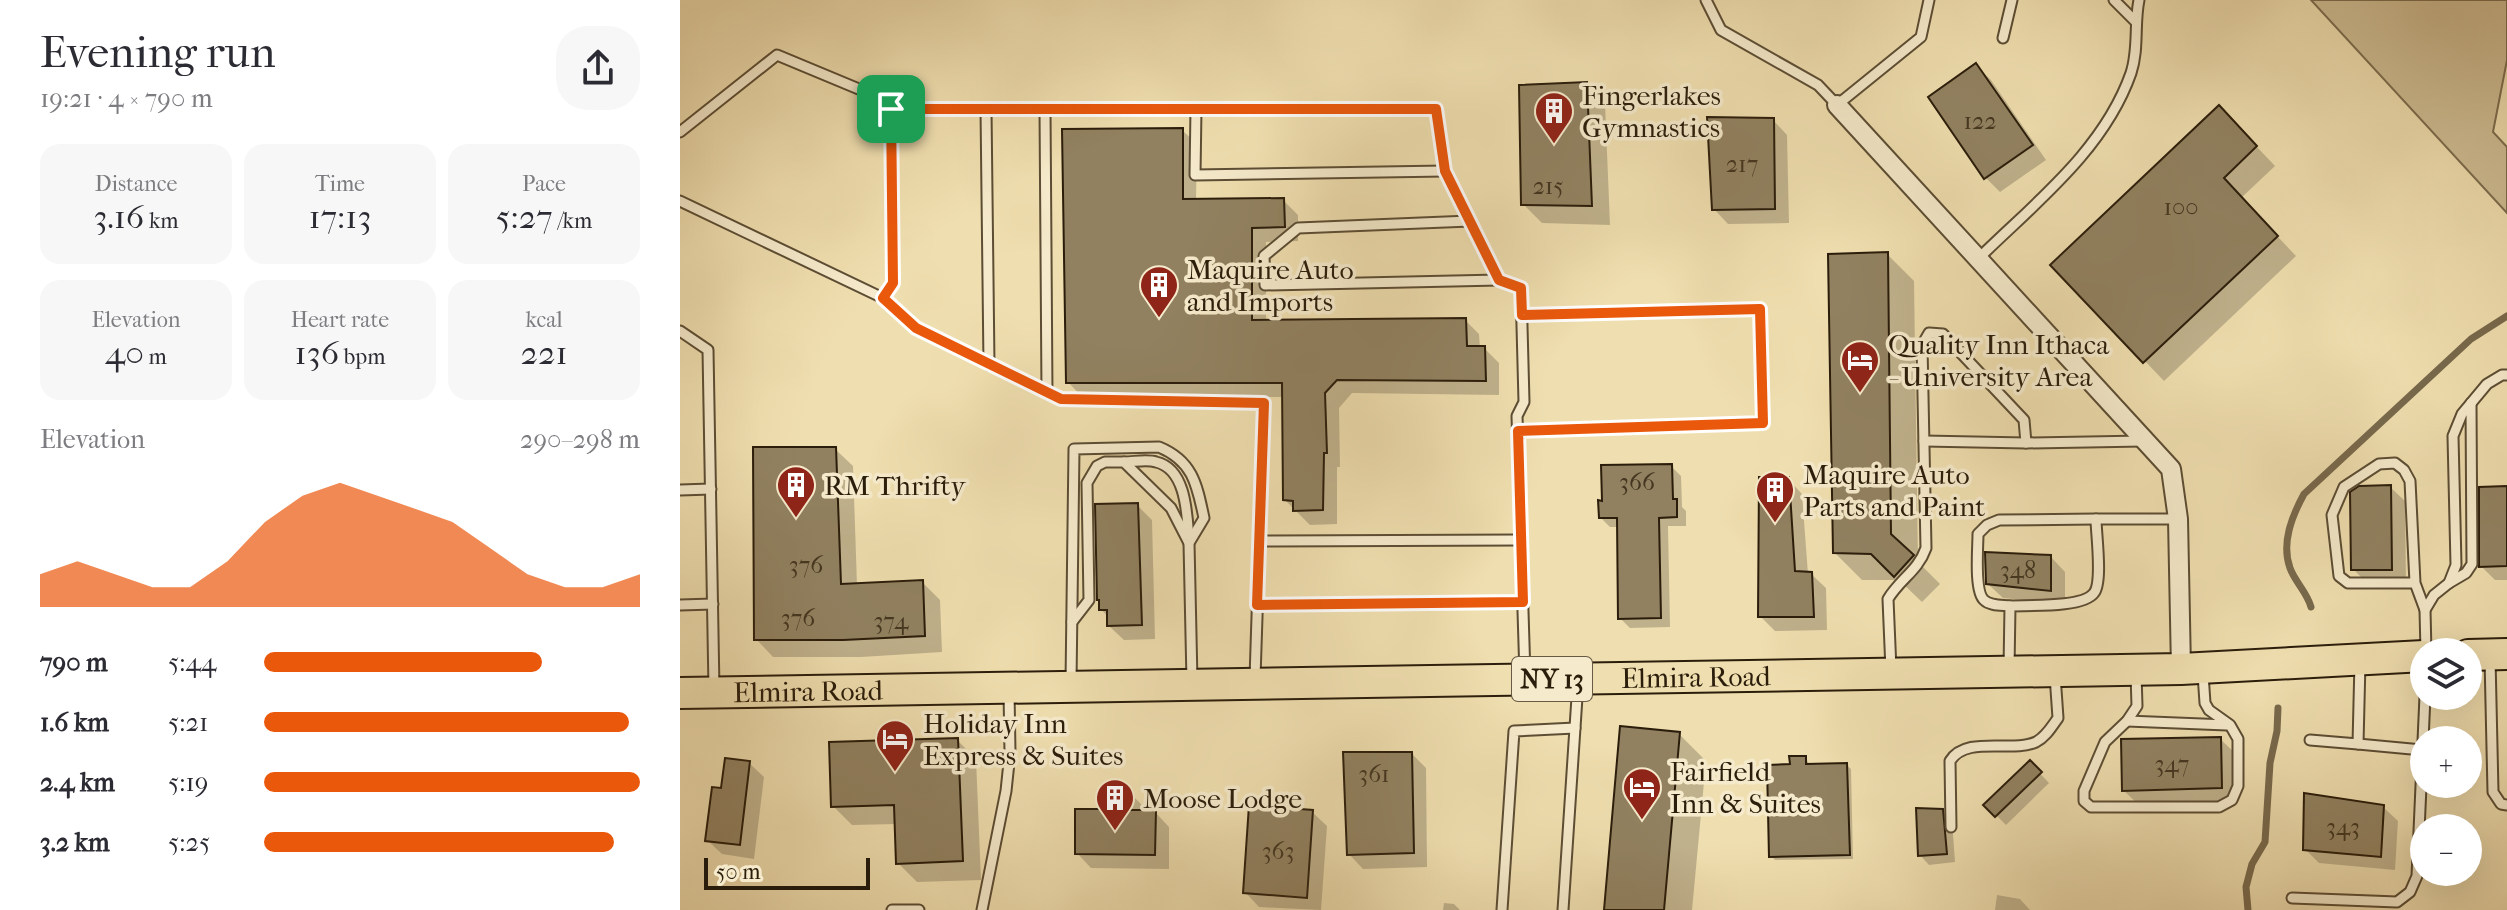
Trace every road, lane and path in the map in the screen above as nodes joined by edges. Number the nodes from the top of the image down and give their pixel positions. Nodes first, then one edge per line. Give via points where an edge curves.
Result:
1 (1706, 0) edge
2 (1929, 0) edge
3 (2012, 0) edge
4 (2114, 0) edge
5 (2139, 0) edge
6 (2135, 21) junction
7 (2003, 38) dead end
8 (1837, 105) junction
9 (891, 109) junction
10 (986, 109) junction
11 (1045, 109) junction
12 (1196, 109) junction
13 (680, 132) edge
14 (1445, 171) junction
15 (680, 201) edge
16 (1470, 221) junction
17 (1979, 258) junction
18 (1499, 280) junction
19 (883, 298) junction
20 (1522, 315) junction
21 (680, 331) edge
22 (989, 365) junction
23 (2507, 375) edge
24 (1047, 393) junction
25 (2471, 403) junction
26 (1518, 431) junction
27 (1924, 441) junction
28 (2146, 441) junction
29 (2026, 443) junction
30 (1124, 462) junction
31 (711, 489) junction
32 (680, 490) edge
33 (2096, 519) junction
34 (2178, 519) junction
35 (1521, 540) junction
36 (1259, 541) junction
37 (1189, 543) junction
38 (2415, 583) junction
39 (2449, 583) junction
40 (1523, 602) junction
41 (713, 604) junction
42 (680, 605) edge
43 (1257, 605) junction
44 (2010, 606) junction
45 (2425, 610) junction
46 (1072, 622) junction
47 (2425, 638) edge
48 (2410, 655) edge
49 (2488, 655) edge
50 (2360, 659) junction
51 (2192, 669) junction
52 (2136, 670) junction
53 (2055, 671) junction
54 (2009, 672) junction
55 (1891, 674) junction
56 (1578, 679) junction
57 (1525, 680) junction
58 (1192, 685) junction
59 (1255, 685) junction
60 (1071, 687) junction
61 (1009, 688) junction
62 (714, 692) junction
63 (680, 693) edge
64 (2127, 721) junction
65 (2230, 725) junction
66 (1575, 728) junction
67 (2310, 740) dead end
68 (2358, 744) junction
69 (2410, 749) edge
70 (2420, 798) edge
71 (2507, 805) edge
72 (1951, 827) dead end
73 (2292, 898) dead end
74 (892, 910) edge
75 (919, 910) edge
76 (982, 910) edge
77 (1502, 910) edge
78 (1563, 910) edge

1 - 8 lane via 1721,30 1818,85
2 - 8 lane via 1921,37
3 - 7 lane
4 - 6 lane
5 - 6 lane
6 - 17 lane via 2132,71 2114,114 2064,176
8 - 17 street
9 - 10 lane
9 - 13 lane via 890,102 777,55
9 - 19 lane via 893,283
10 - 11 lane
10 - 22 lane
11 - 12 lane
11 - 24 lane
12 - 14 lane via 1436,109
12 - 14 lane via 1195,175
14 - 16 lane
15 - 19 lane
16 - 18 lane
16 - 18 lane via 1298,228 1264,256 1265,285
17 - 28 street
18 - 20 lane via 1521,288
19 - 22 lane via 916,328
20 - 26 lane via 1524,402 1517,416
20 - 26 lane via 1760,309 1763,423
21 - 31 lane via 708,350
22 - 24 lane
23 - 25 lane via 2487,384
24 - 36 lane via 1061,399 1264,403
25 - 39 lane via 2453,436 2456,565
25 - 39 lane via 2472,564
26 - 35 lane
27 - 29 lane
27 - 29 lane via 1922,345 1929,333 1943,334 2024,420
27 - 55 lane via 1926,548 1920,563 1888,599
28 - 29 lane
28 - 34 street via 2171,469
30 - 37 lane via 1171,508
30 - 37 lane via 1157,462 1173,474 1180,483
30 - 46 lane via 1097,466 1087,483 1089,600
31 - 32 lane
31 - 41 lane
33 - 34 lane
33 - 44 lane via 2094,594 2081,602
33 - 44 lane via 1999,520 1978,534 1979,590 1984,600
34 - 51 street
35 - 36 lane
35 - 40 lane
36 - 43 lane
37 - 46 lane via 1204,518 1196,482 1172,452 1159,447 1074,449
37 - 58 lane
38 - 38 lane via 2410,481 2395,463 2379,464 2344,487 2332,515 2339,576 2348,583
38 - 45 lane
39 - 45 lane
40 - 43 lane
40 - 57 lane
41 - 42 lane
41 - 62 lane
43 - 59 lane
44 - 54 lane
45 - 47 lane
46 - 60 lane
48 - 50 highway, Elmira Road / NY 13
49 - 71 lane via 2493,792
50 - 51 highway, Elmira Road / NY 13
50 - 68 lane
51 - 52 highway, Elmira Road / NY 13
51 - 65 lane via 2209,710
52 - 53 highway, Elmira Road / NY 13
52 - 64 lane via 2137,706
53 - 54 highway, Elmira Road / NY 13
53 - 72 lane via 2058,718 2046,735 2035,743 1955,753 1950,761
54 - 55 highway, Elmira Road / NY 13
55 - 56 highway, Elmira Road / NY 13
56 - 57 highway, Elmira Road / NY 13
56 - 66 lane
57 - 59 highway, Elmira Road / NY 13
58 - 59 highway, Elmira Road / NY 13
58 - 60 highway, Elmira Road / NY 13
60 - 61 highway, Elmira Road / NY 13
61 - 62 highway, Elmira Road / NY 13
61 - 76 lane via 1007,779
62 - 63 highway, Elmira Road / NY 13
64 - 65 lane
64 - 65 lane via 2105,742 2084,791 2084,801 2091,807 2219,807 2232,800 2238,786 2238,739
66 - 77 lane via 1514,731
66 - 78 lane
67 - 68 lane
68 - 69 lane
70 - 73 lane via 2417,876 2410,892 2397,902
74 - 75 lane

